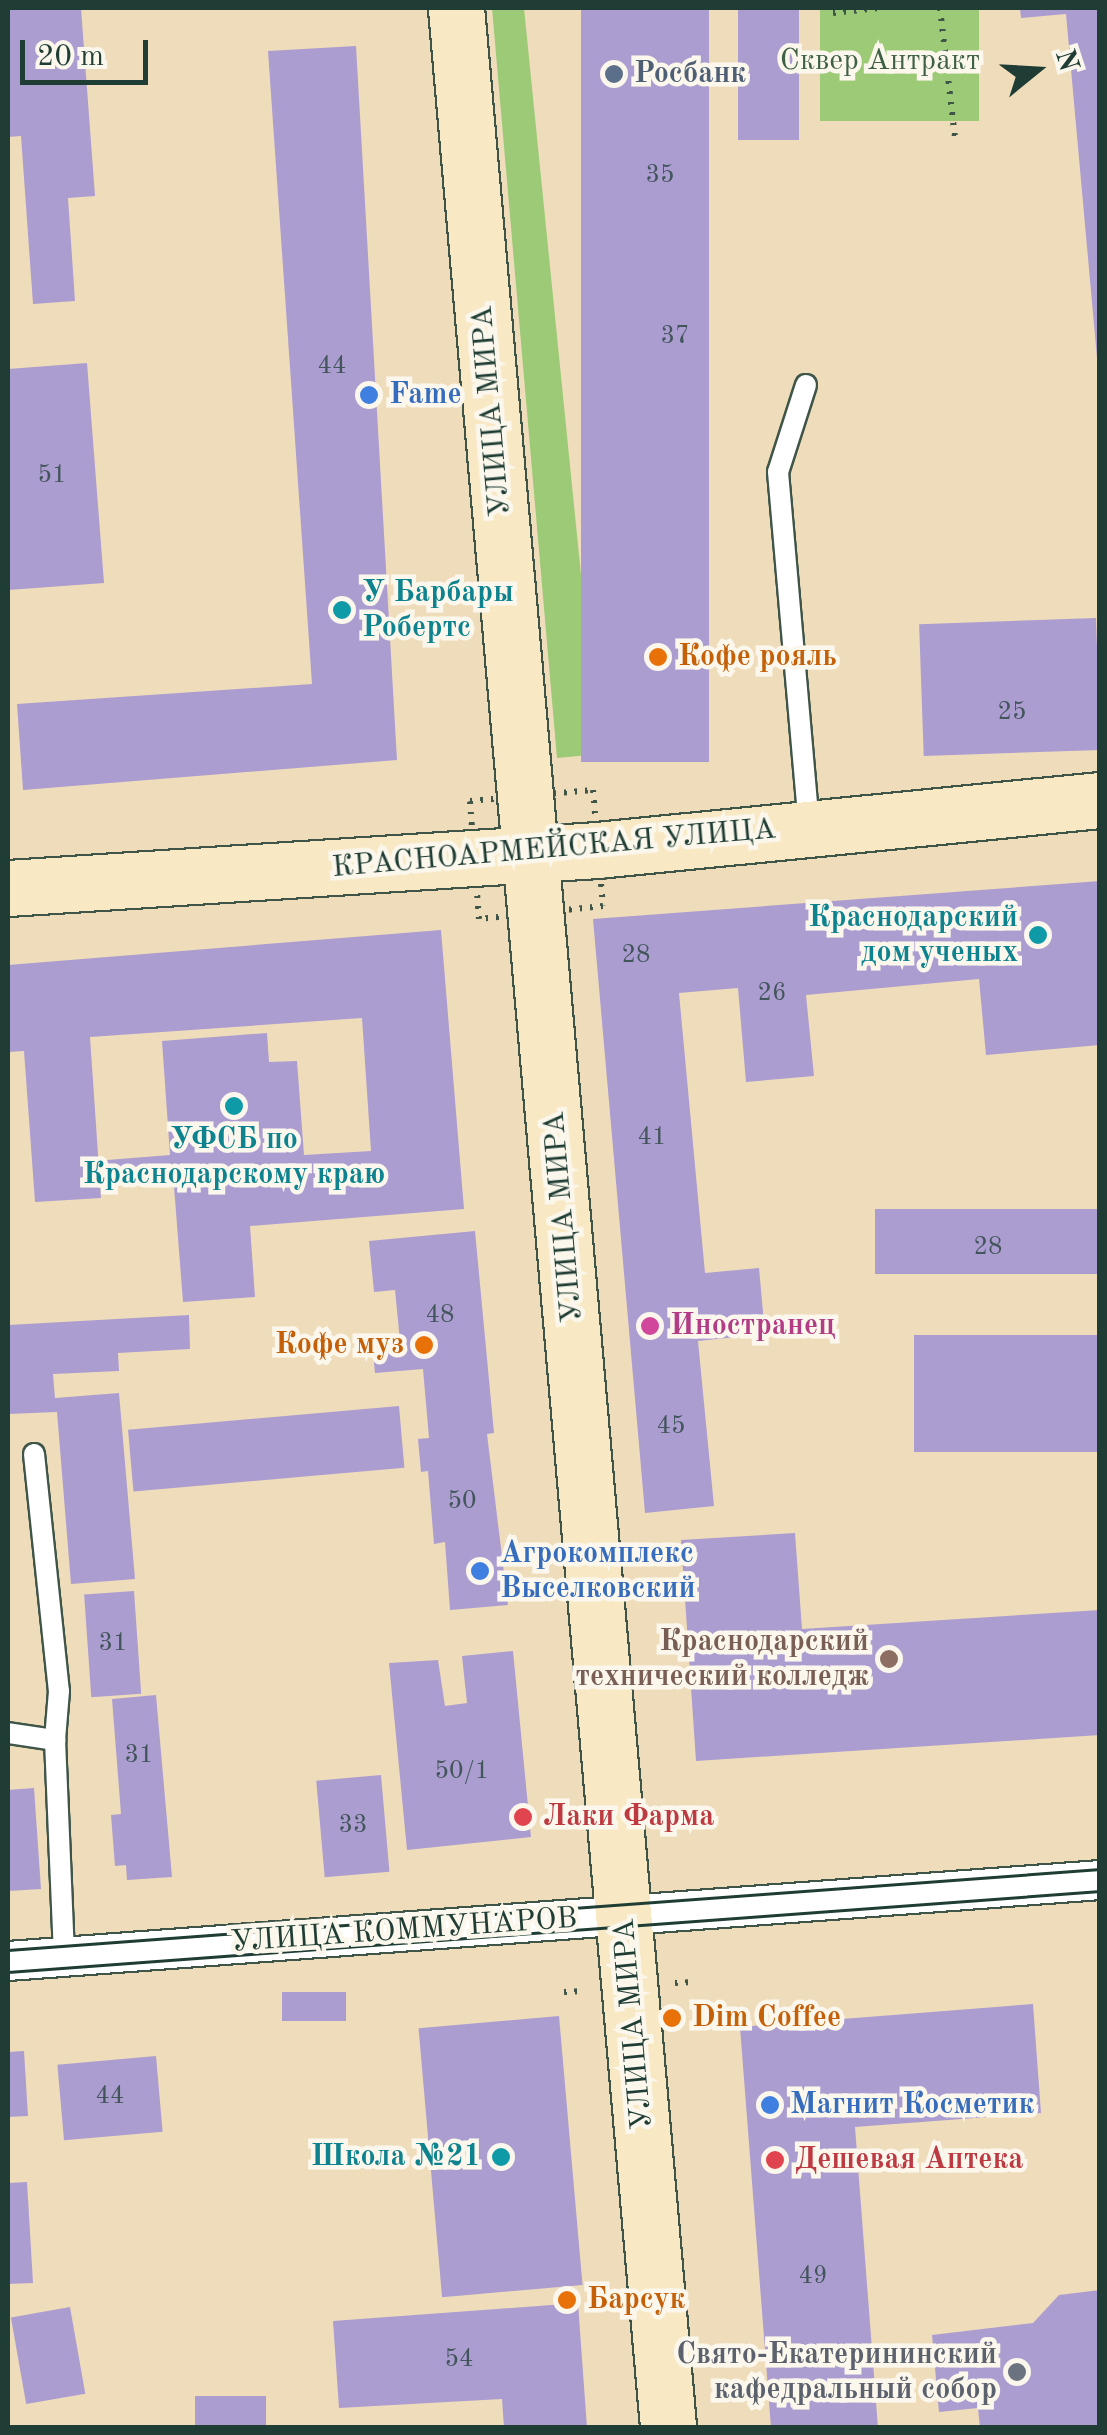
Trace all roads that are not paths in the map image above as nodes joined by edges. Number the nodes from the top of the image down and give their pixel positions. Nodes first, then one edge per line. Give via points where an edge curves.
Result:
1 (430, 8) edge
2 (456, 8) edge
3 (806, 385) dead end
4 (1100, 800) edge
5 (810, 828) junction
6 (518, 856) junction
7 (8, 888) edge
8 (34, 1454) dead end
9 (8, 1734) edge
10 (55, 1740) junction
11 (1100, 1880) edge
12 (610, 1915) junction
13 (64, 1957) junction
14 (8, 1961) edge
15 (635, 2428) edge
16 (668, 2428) edge

1 - 6 street, УЛИЦА МИРА
2 - 6 street, УЛИЦА МИРА
3 - 5 lane via 778,472
4 - 5 street, КРАСНОАРМЕЙСКАЯ УЛИЦА
5 - 6 street, КРАСНОАРМЕЙСКАЯ УЛИЦА
6 - 7 street, КРАСНОАРМЕЙСКАЯ УЛИЦА
6 - 12 street, УЛИЦА МИРА
8 - 10 lane via 59,1691
9 - 10 lane
10 - 13 lane
11 - 12 street, УЛИЦА КОММУНАРОВ
12 - 13 street, УЛИЦА КОММУНАРОВ
12 - 15 street, УЛИЦА МИРА
12 - 16 street, УЛИЦА МИРА
13 - 14 street, УЛИЦА КОММУНАРОВ

